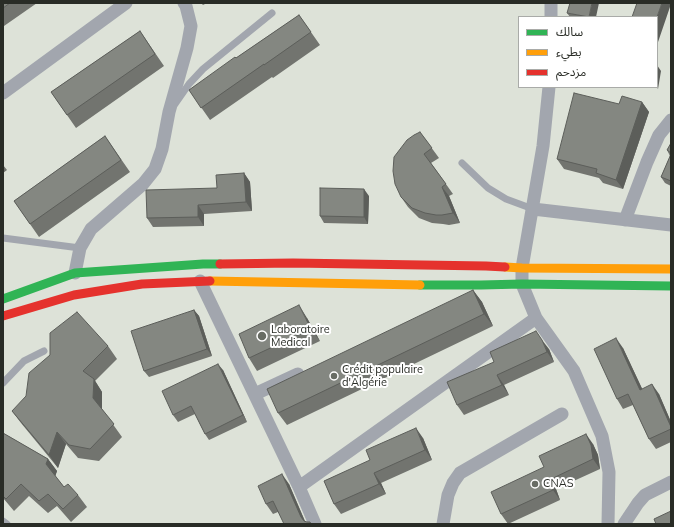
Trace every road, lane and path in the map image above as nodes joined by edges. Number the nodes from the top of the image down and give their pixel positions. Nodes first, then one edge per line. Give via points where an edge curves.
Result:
1 (126, 3) edge
2 (184, 3) edge
3 (551, 3) edge
4 (272, 13) dead end
5 (551, 16) edge
6 (549, 88) edge
7 (3, 93) edge
8 (169, 112) junction
9 (671, 120) edge
10 (462, 163) dead end
11 (533, 209) junction
12 (625, 220) junction
13 (671, 225) edge
14 (3, 238) edge
15 (80, 248) junction
16 (522, 268) junction
17 (671, 269) edge
18 (75, 273) junction
19 (200, 281) junction
20 (522, 284) junction
21 (481, 286) junction
22 (671, 286) edge
23 (464, 297) edge
24 (3, 299) edge
25 (3, 316) edge
26 (536, 318) junction
27 (44, 351) dead end
28 (311, 368) edge
29 (3, 383) edge
30 (255, 394) junction
31 (562, 414) dead end
32 (671, 482) edge
33 (299, 487) junction
34 (3, 521) edge
35 (7, 524) edge
36 (315, 524) edge
37 (443, 524) edge
38 (608, 524) edge
39 (624, 524) edge

1 - 7 street
2 - 8 street via 191,26
3 - 5 street
4 - 8 lane via 203,69
6 - 11 street
8 - 15 street via 162,149 154,169 143,184 91,229
9 - 12 street via 659,135
10 - 11 lane via 488,188
11 - 12 street
11 - 16 street
12 - 13 street
14 - 15 lane
15 - 18 street
16 - 17 highway
16 - 18 highway via 293,263 202,264
16 - 20 street
18 - 24 highway
19 - 21 highway
19 - 25 highway via 142,284 74,295
19 - 30 street
20 - 21 highway
20 - 22 highway
20 - 26 street
21 - 23 street
26 - 33 street
26 - 38 street via 574,372 602,436 609,472
27 - 29 lane via 24,361
28 - 30 street
30 - 33 street
31 - 37 street via 460,473 448,495
32 - 39 street via 646,495
33 - 36 street
34 - 35 lane

